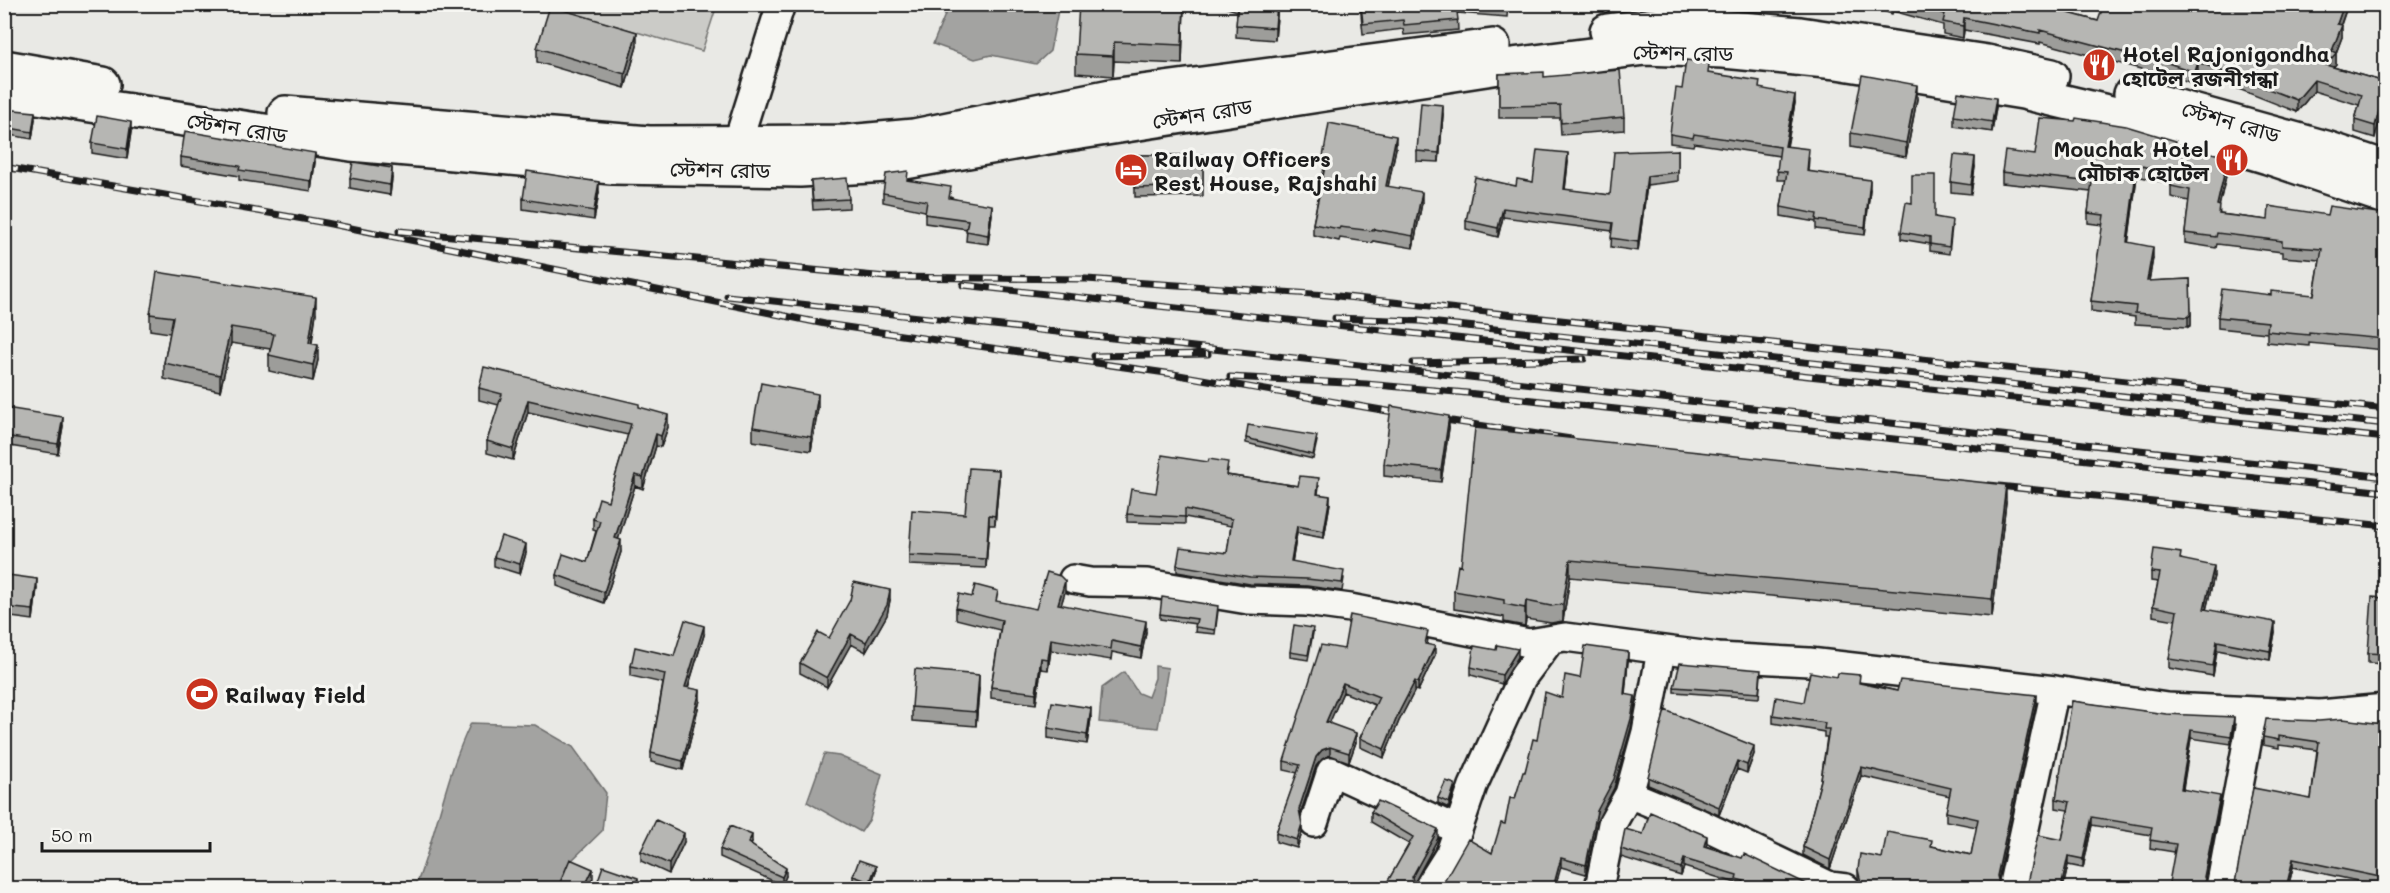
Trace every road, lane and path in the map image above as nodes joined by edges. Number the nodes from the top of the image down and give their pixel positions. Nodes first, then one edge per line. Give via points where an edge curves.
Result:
1 (781, 4) edge
2 (1672, 14) edge
3 (4, 67) edge
4 (4, 92) edge
5 (737, 144) junction
6 (2385, 168) edge
7 (2385, 197) edge
8 (1073, 579) dead end
9 (1549, 642) junction
10 (1661, 651) junction
11 (2055, 690) junction
12 (2385, 708) edge
13 (2253, 711) junction
14 (1629, 795) junction
15 (1314, 823) dead end
16 (1458, 830) junction
17 (1428, 888) edge
18 (1599, 888) edge
19 (1835, 888) edge
20 (2012, 888) edge
21 (2220, 888) edge

1 - 5 street
2 - 5 main road, স্টেশন রোড via 1111,96 914,136
2 - 6 main road, স্টেশন রোড via 1987,62 2181,106
3 - 5 main road, স্টেশন রোড via 165,96 311,116 649,143
4 - 7 main road, স্টেশন রোড via 351,144 612,167 789,170 888,165 1048,136 1645,48 1837,62 2023,92 2166,126
8 - 9 street via 1147,583 1248,600 1306,602 1529,643
9 - 10 street via 1565,637
9 - 16 street via 1522,678 1473,786
10 - 11 street via 1809,662
10 - 14 street
11 - 13 street via 2167,707
11 - 20 street
12 - 13 street via 2320,714
13 - 21 street
14 - 18 street via 1612,824
14 - 19 street via 1697,822
15 - 16 street via 1331,771
16 - 17 street via 1450,853

